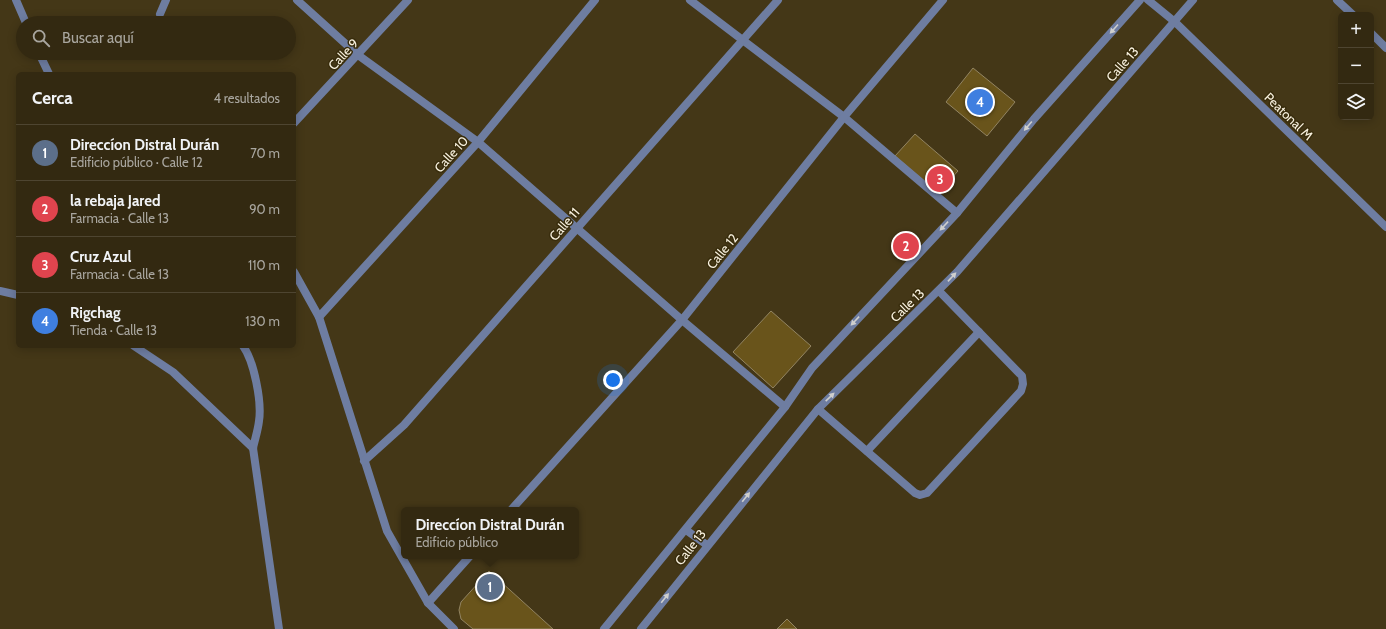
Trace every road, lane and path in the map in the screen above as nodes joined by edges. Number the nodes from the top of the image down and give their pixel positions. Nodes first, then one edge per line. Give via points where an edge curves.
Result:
1 (16, 0) edge
2 (166, 0) edge
3 (297, 0) edge
4 (408, 0) edge
5 (595, 0) edge
6 (690, 0) edge
7 (778, 0) edge
8 (943, 0) edge
9 (1140, 0) edge
10 (1148, 0) edge
11 (1193, 0) edge
12 (1338, 0) edge
13 (1350, 12) edge
14 (160, 14) dead end
15 (23, 16) edge
16 (1175, 22) junction
17 (1374, 36) edge
18 (742, 41) junction
19 (1386, 48) edge
20 (358, 55) junction
21 (43, 60) edge
22 (48, 72) edge
23 (844, 117) junction
24 (296, 121) edge
25 (478, 142) junction
26 (957, 213) junction
27 (576, 228) junction
28 (1386, 228) edge
29 (296, 276) edge
30 (0, 291) edge
31 (938, 291) junction
32 (16, 295) edge
33 (319, 317) junction
34 (682, 320) junction
35 (979, 332) junction
36 (137, 348) edge
37 (244, 348) edge
38 (785, 407) junction
39 (818, 409) junction
40 (253, 448) junction
41 (867, 451) junction
42 (364, 461) junction
43 (515, 507) edge
44 (686, 530) junction
45 (708, 545) junction
46 (401, 556) edge
47 (403, 559) edge
48 (467, 559) edge
49 (428, 603) junction
50 (279, 629) edge
51 (454, 629) edge
52 (604, 629) edge
53 (641, 629) edge

1 - 15 street
2 - 14 street
3 - 20 street
4 - 20 street, Calle 9
5 - 25 street, Calle 10
6 - 18 street
7 - 18 street, Calle 11
8 - 23 street, Calle 12
9 -> 26 street, Calle 13 via 1034,119
10 - 16 street, Peatonal M
11 - 16 street, Calle 13
12 - 13 street
16 - 28 street, Peatonal M
31 -> 16 street, Calle 13
17 - 19 street
18 - 23 street
18 - 27 street, Calle 11
20 - 24 street, Calle 9
20 - 25 street
21 - 22 street
23 - 26 street
23 - 34 street, Calle 12
25 - 27 street
25 - 33 street, Calle 10
26 -> 38 street, Calle 13 via 812,368
27 - 34 street
27 - 42 street, Calle 11 via 404,425
29 - 33 street
30 - 32 street
31 - 35 street
39 -> 31 street, Calle 13
33 - 42 street
34 - 38 street
34 - 43 street, Calle 12
35 - 41 street
35 - 41 street via 1022,376 1021,391 927,493 920,496 915,493
36 - 40 street via 173,372
37 - 40 street via 256,378 260,420
38 - 44 street, Calle 13
39 - 41 street
45 -> 39 street, Calle 13
40 - 50 street
42 - 46 street via 387,531
44 - 45 street
44 - 52 street, Calle 13
53 -> 45 street, Calle 13
47 - 49 street
48 - 49 street
49 - 51 street

